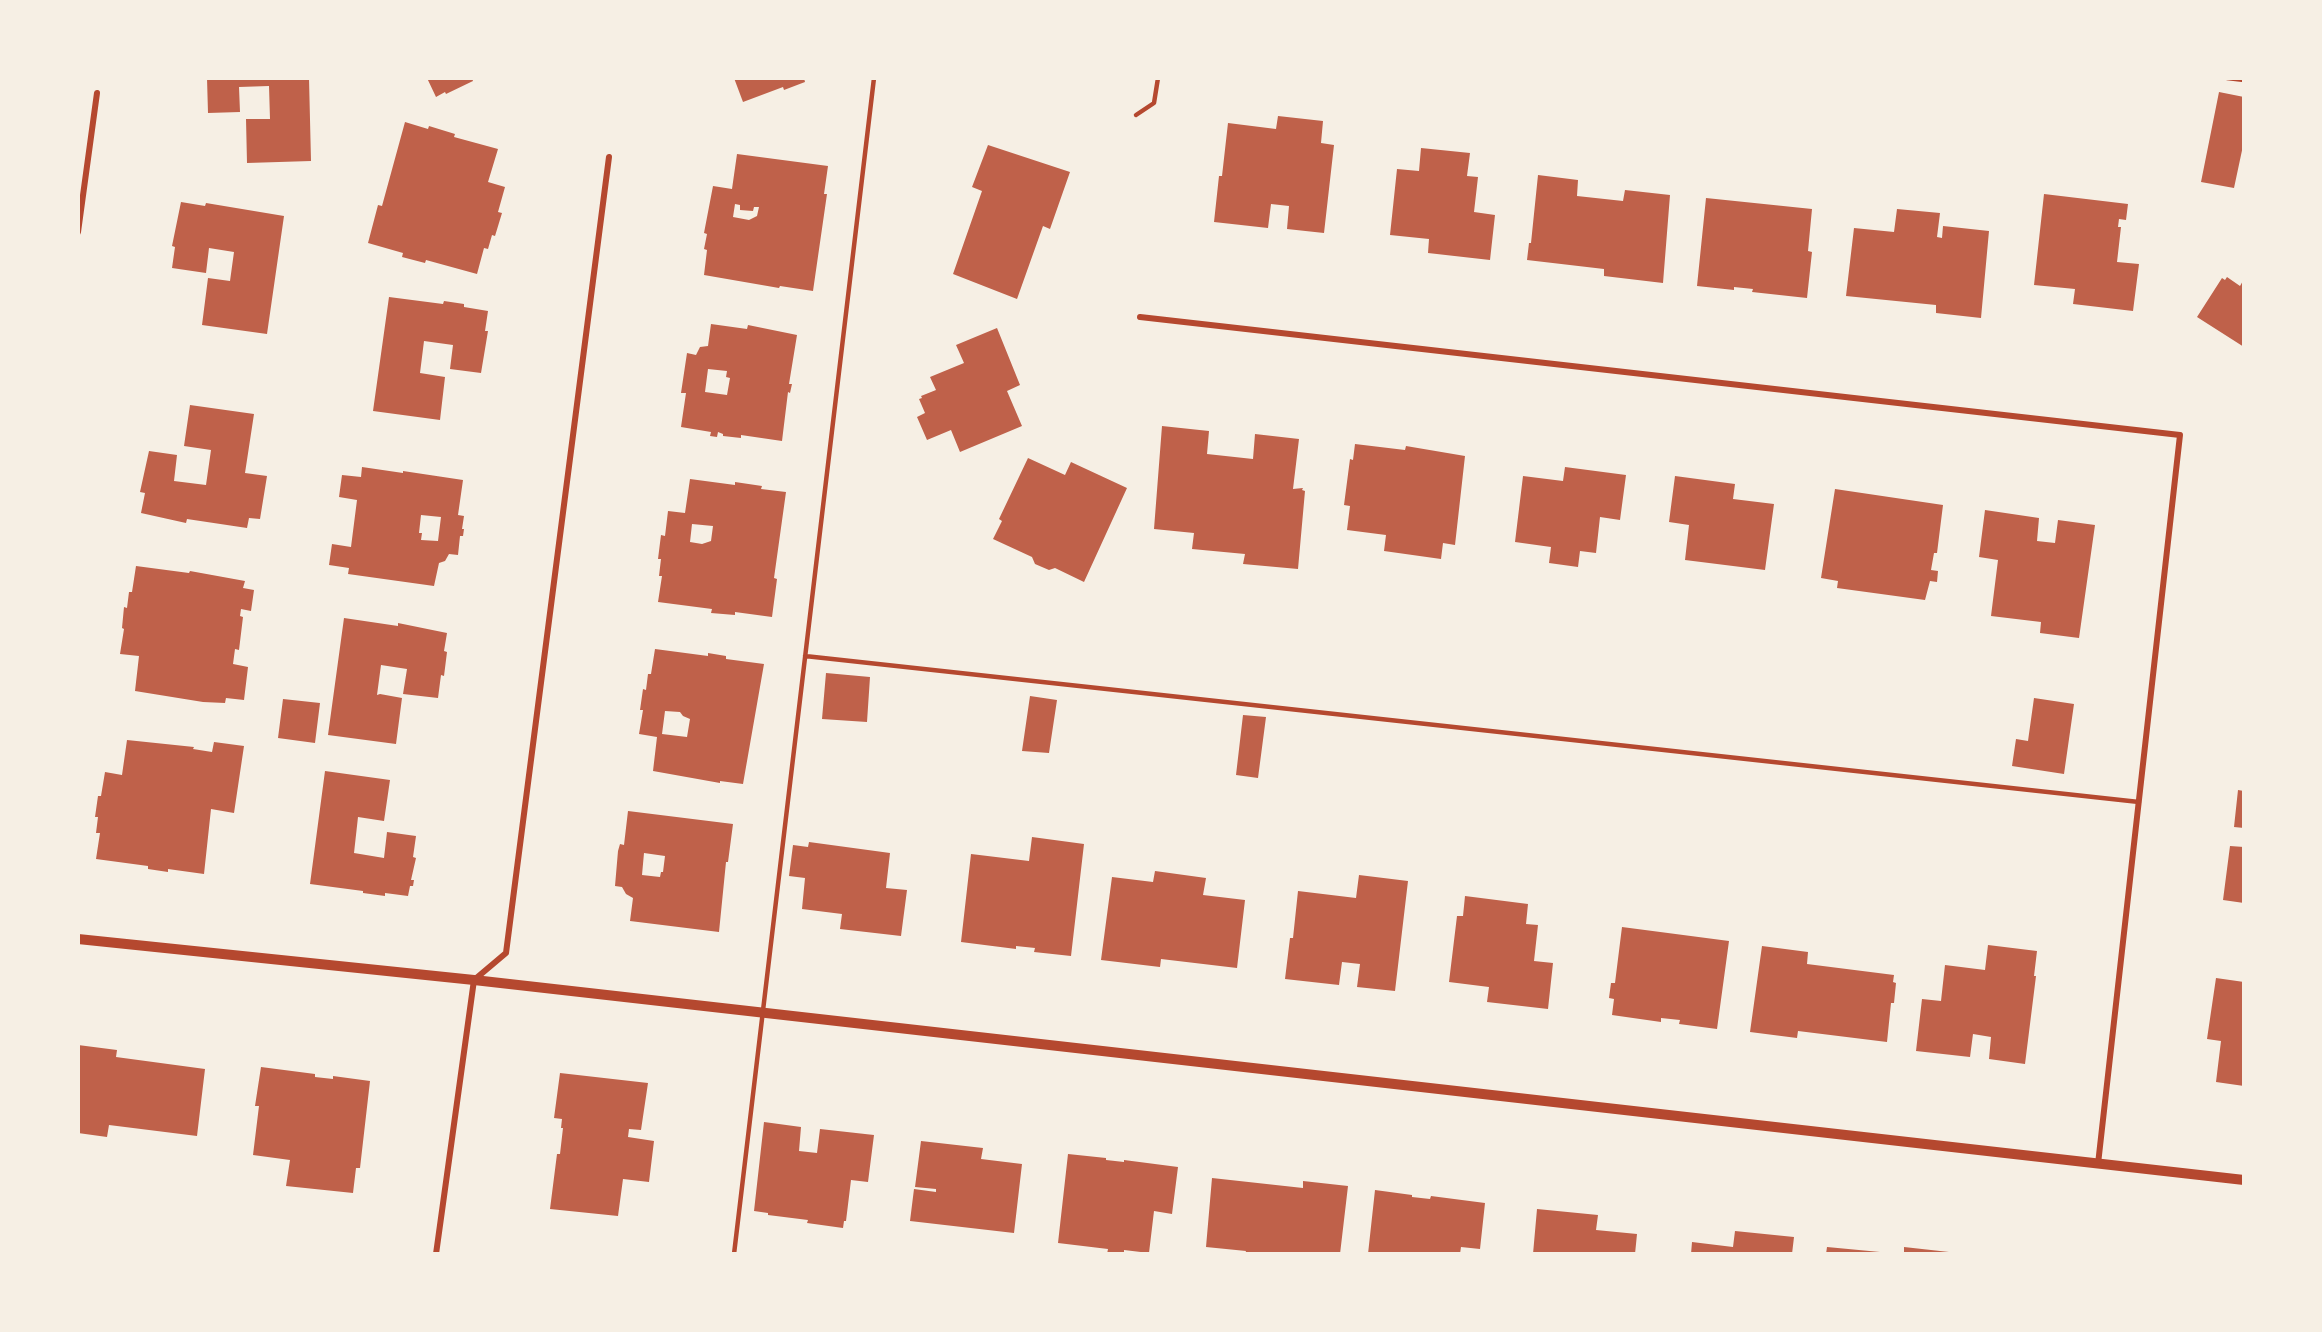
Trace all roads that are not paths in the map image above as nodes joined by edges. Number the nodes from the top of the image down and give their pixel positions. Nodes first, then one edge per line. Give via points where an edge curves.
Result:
1 (874, 78) edge
2 (1158, 78) edge
3 (2227, 78) edge
4 (2244, 80) edge
5 (97, 93) dead end
6 (1137, 115) dead end
7 (609, 157) dead end
8 (78, 232) edge
9 (1140, 317) dead end
10 (805, 656) junction
11 (2139, 802) junction
12 (78, 939) edge
13 (474, 980) junction
14 (762, 1013) junction
15 (2098, 1165) junction
16 (2244, 1180) edge
17 (436, 1254) edge
18 (734, 1254) edge

1 - 10 lane
2 - 6 lane via 1154,104
3 - 4 lane
5 - 8 street
7 - 13 street via 506,953
9 - 11 street via 2180,435
10 - 11 lane
10 - 14 lane
11 - 15 street
12 - 13 street
13 - 14 street
13 - 17 street
14 - 15 street
14 - 18 lane
15 - 16 street

